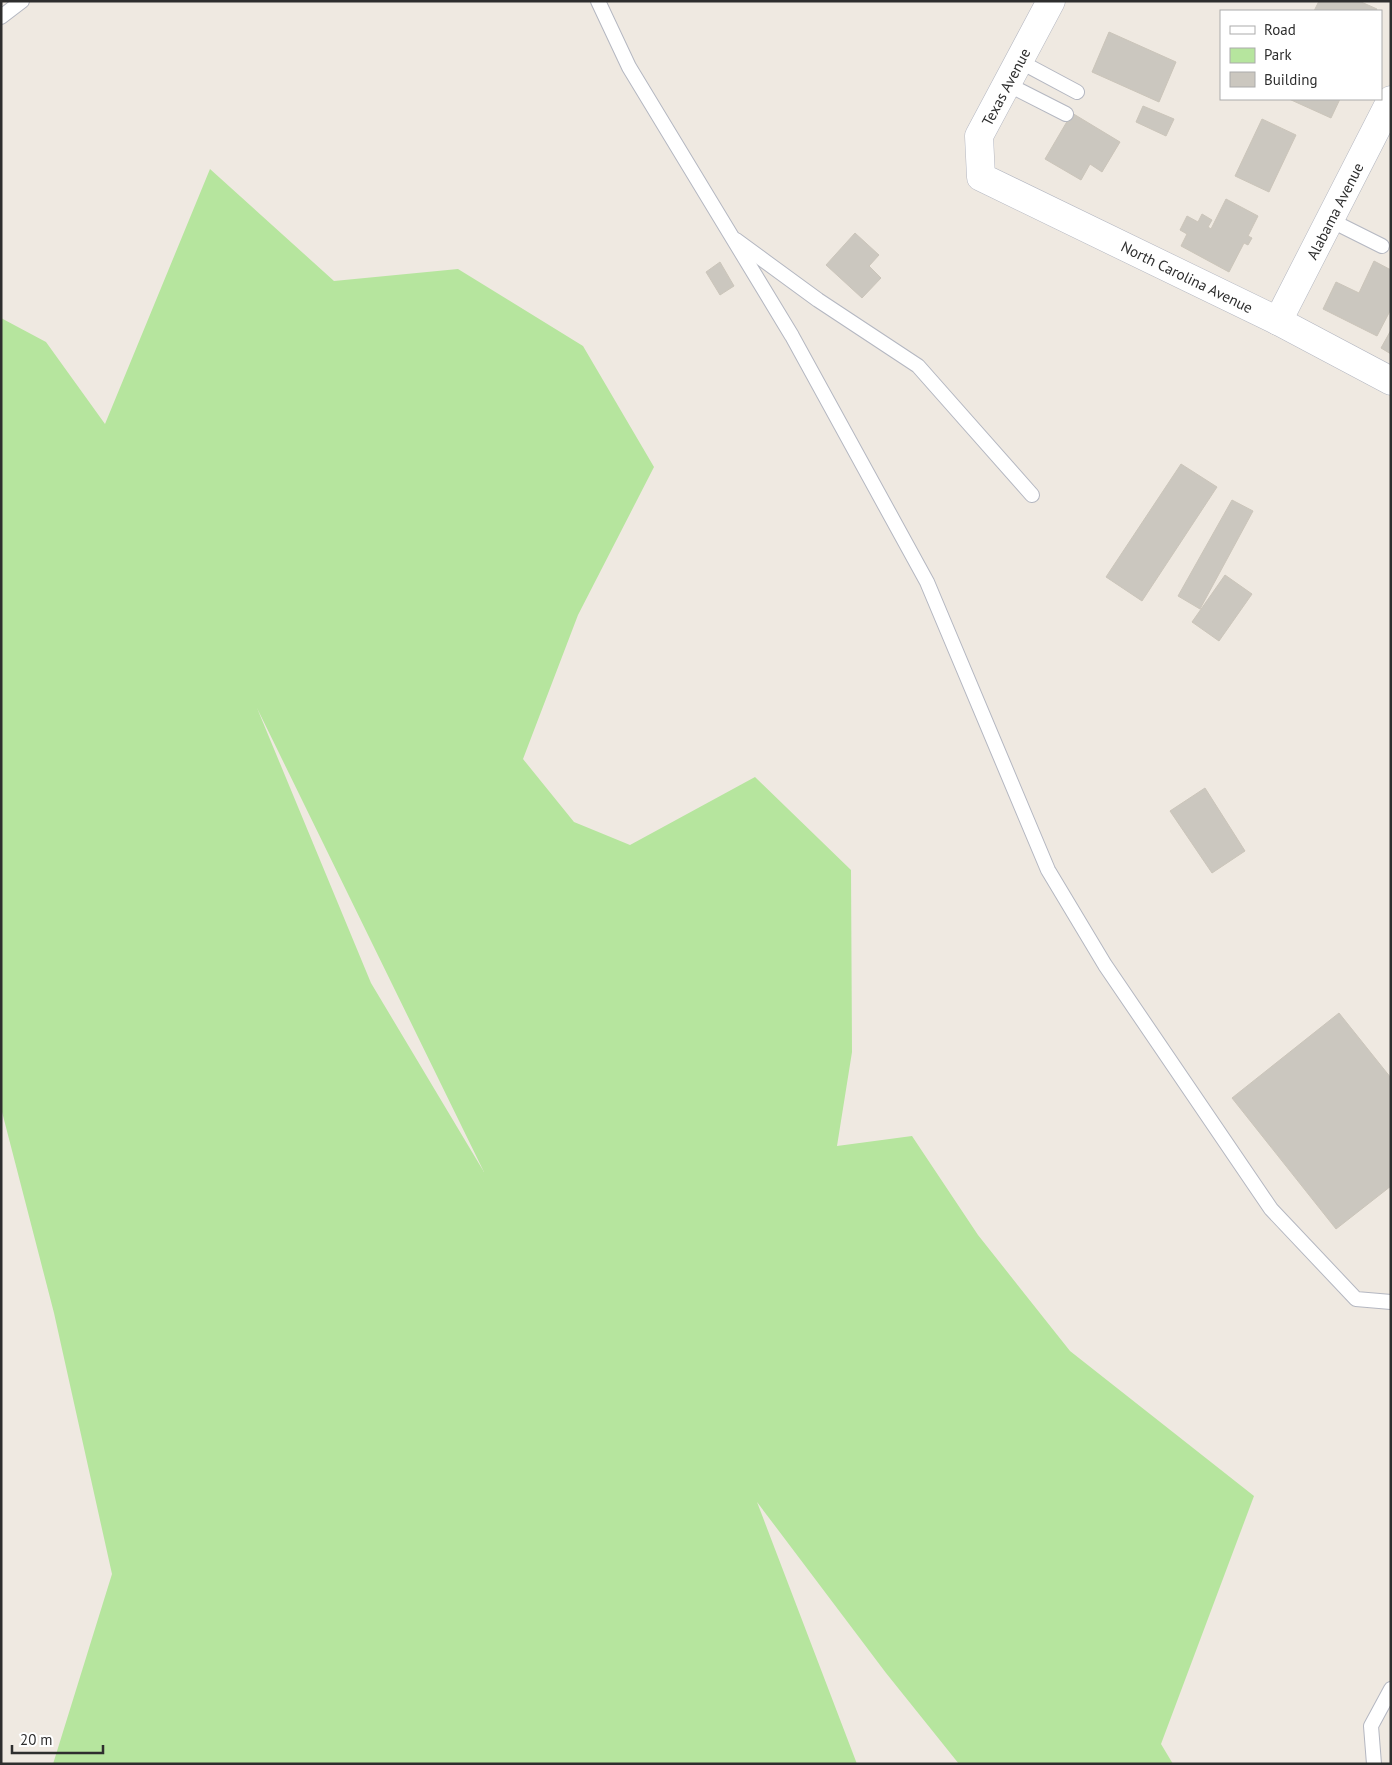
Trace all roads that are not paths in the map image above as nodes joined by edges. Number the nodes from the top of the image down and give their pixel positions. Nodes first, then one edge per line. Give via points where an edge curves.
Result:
1 (22, 1) edge
2 (598, 1) edge
3 (1051, 1) edge
4 (1, 17) edge
5 (1013, 72) junction
6 (1077, 92) dead end
7 (1391, 100) edge
8 (1066, 114) dead end
9 (981, 178) joint
10 (1330, 220) junction
11 (732, 236) junction
12 (1382, 246) dead end
13 (1278, 321) junction
14 (1391, 381) edge
15 (1032, 494) dead end
16 (1391, 1302) edge
17 (1391, 1689) edge
18 (1374, 1764) edge

1 - 4 lane
2 - 11 lane via 629,67
3 - 5 street, Texas Avenue
5 - 6 lane
5 - 8 lane
5 - 9 street, Texas Avenue via 979,136
7 - 10 street, Alabama Avenue
9 - 13 street, North Carolina Avenue
10 - 12 lane
10 - 13 street, Alabama Avenue
11 - 15 lane via 818,300 918,366
11 - 16 lane via 792,336 927,582 1048,870 1105,965 1271,1209 1356,1299
13 - 14 street, North Carolina Avenue
17 - 18 lane via 1371,1726

